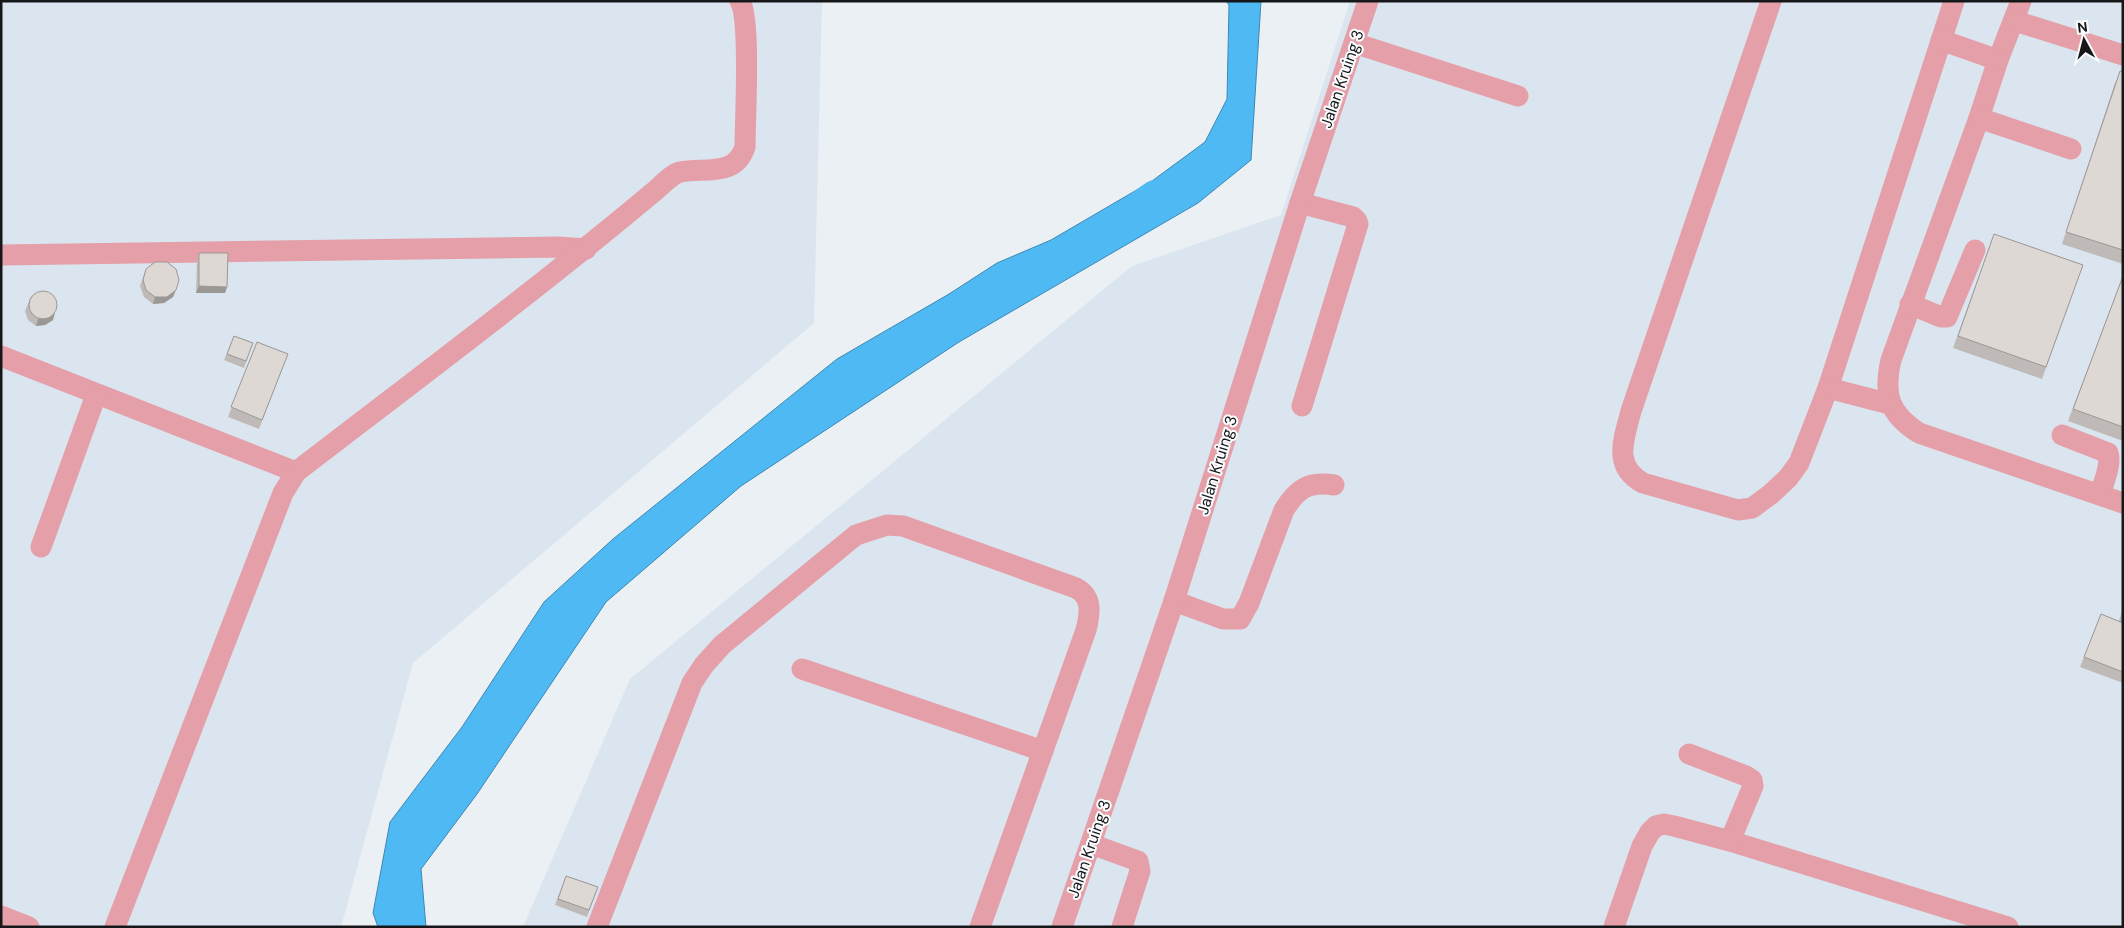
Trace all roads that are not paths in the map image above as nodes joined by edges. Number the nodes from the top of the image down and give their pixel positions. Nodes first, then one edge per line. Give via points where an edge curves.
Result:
1 (740, 1) edge
2 (1368, 1) edge
3 (1771, 1) edge
4 (1954, 1) edge
5 (2018, 11) edge
6 (1941, 40) junction
7 (1354, 43) junction
8 (2123, 55) edge
9 (1998, 60) junction
10 (1518, 96) dead end
11 (1979, 118) junction
12 (2071, 149) dead end
13 (1300, 202) junction
14 (586, 248) junction
15 (1976, 250) dead end
16 (1, 255) edge
17 (1910, 304) junction
18 (1, 356) edge
19 (1828, 388) junction
20 (96, 395) junction
21 (1890, 404) junction
22 (1302, 406) dead end
23 (2062, 435) dead end
24 (296, 472) junction
25 (1334, 485) dead end
26 (2100, 495) junction
27 (2123, 503) edge
28 (41, 547) dead end
29 (1174, 602) junction
30 (802, 669) dead end
31 (1042, 751) junction
32 (1689, 754) dead end
33 (1730, 841) junction
34 (1091, 844) junction
35 (1, 916) edge
36 (29, 927) edge
37 (115, 927) edge
38 (597, 927) edge
39 (980, 927) edge
40 (1062, 927) edge
41 (1122, 927) edge
42 (1614, 927) edge
43 (2008, 927) edge

1 - 14 street via 745,28 743,153 727,168 676,174
2 - 7 street, Jalan Kruing 3
3 - 19 street via 1631,411 1624,437 1626,468 1632,477 1643,483 1738,510 1752,508 1788,478 1799,463
4 - 6 street
5 - 8 street
5 - 9 street
6 - 9 street
6 - 19 street
7 - 10 street
7 - 13 street, Jalan Kruing 3
9 - 11 street
11 - 12 street
11 - 17 street
13 - 22 street via 1358,221
13 - 29 street, Jalan Kruing 3
14 - 16 street
14 - 24 street
15 - 17 street via 1947,317
17 - 21 street via 1888,374
18 - 20 street
19 - 21 street
20 - 24 street
20 - 28 street
21 - 26 street via 1905,424 1919,433
23 - 26 street via 2108,452
24 - 37 street via 283,493
25 - 29 street via 1320,483 1307,486 1290,500 1240,619 1223,620
26 - 27 street
29 - 34 street, Jalan Kruing 3
30 - 31 street
31 - 38 street via 1086,630 1090,608 1085,594 903,526 886,525 856,535 722,646 692,683
31 - 39 street
32 - 33 street via 1752,780 1753,786
33 - 42 street via 1674,826 1656,826 1642,846
33 - 43 street
34 - 40 street, Jalan Kruing 3
34 - 41 street via 1139,863 1140,871
35 - 36 street

